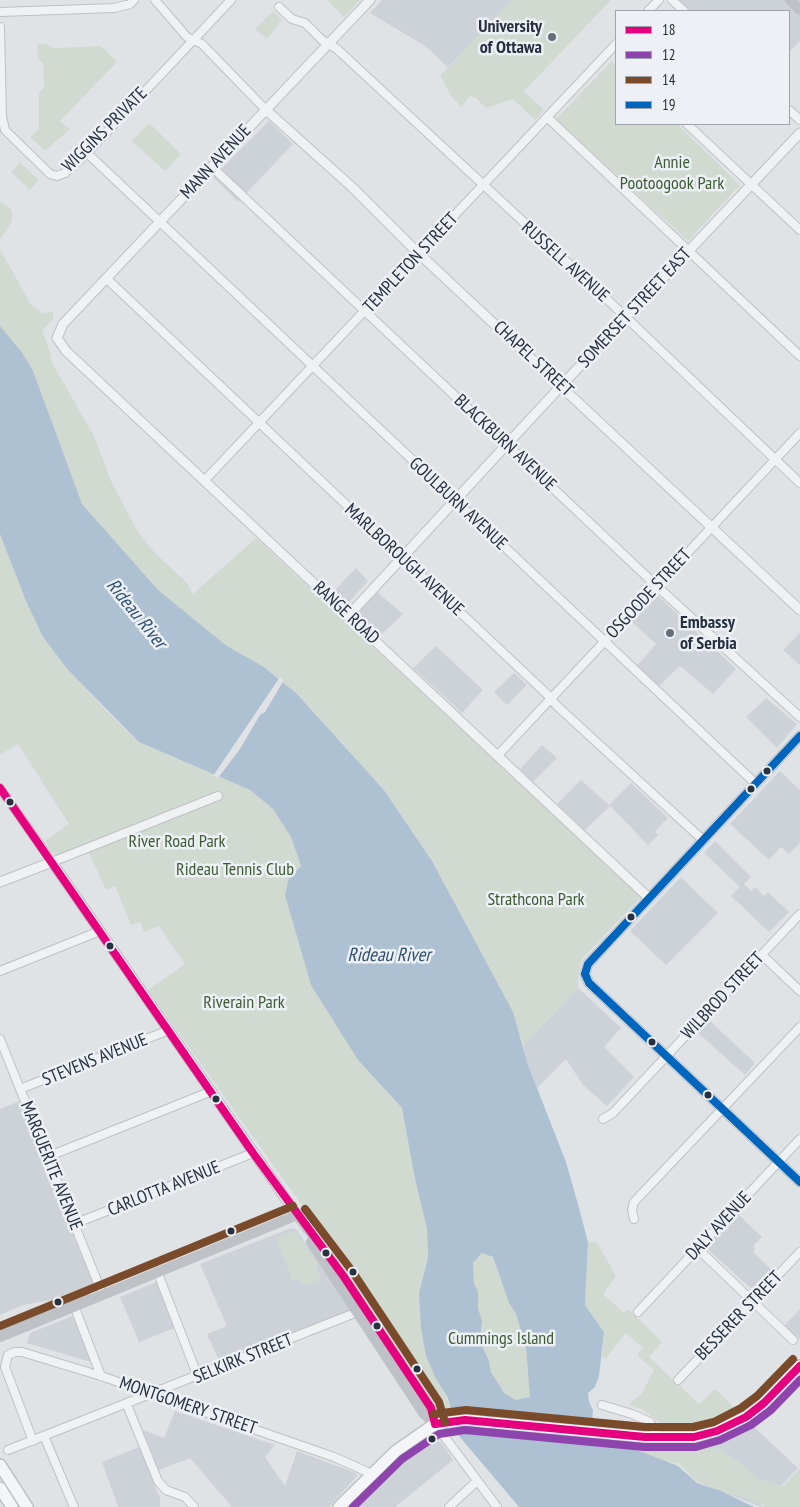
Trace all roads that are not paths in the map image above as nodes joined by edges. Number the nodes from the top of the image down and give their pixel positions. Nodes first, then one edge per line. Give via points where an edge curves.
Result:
1 (134, 0) edge
2 (155, 0) edge
3 (231, 0) edge
4 (370, 0) edge
5 (659, 0) edge
6 (672, 0) edge
7 (790, 0) edge
8 (279, 7) dead end
9 (649, 10) edge
10 (683, 10) edge
11 (800, 10) edge
12 (0, 12) edge
13 (0, 27) edge
14 (193, 40) junction
15 (328, 44) junction
16 (615, 45) edge
17 (610, 51) junction
18 (615, 56) edge
19 (265, 109) junction
20 (790, 111) edge
21 (547, 117) junction
22 (800, 120) edge
23 (688, 125) edge
24 (800, 133) edge
25 (87, 153) junction
26 (212, 167) junction
27 (751, 184) junction
28 (483, 185) junction
29 (160, 223) junction
30 (800, 230) edge
31 (689, 252) junction
32 (420, 253) junction
33 (107, 278) junction
34 (365, 312) junction
35 (626, 318) junction
36 (63, 324) joint
37 (800, 356) edge
38 (312, 367) junction
39 (561, 386) junction
40 (258, 422) junction
41 (800, 433) edge
42 (507, 444) junction
43 (775, 459) junction
44 (204, 480) junction
45 (800, 483) edge
46 (454, 501) junction
47 (711, 527) junction
48 (401, 558) junction
49 (657, 586) junction
50 (800, 610) edge
51 (349, 615) junction
52 (603, 642) junction
53 (550, 697) junction
54 (800, 717) edge
55 (800, 736) edge
56 (498, 755) junction
57 (756, 784) junction
58 (0, 788) edge
59 (218, 796) dead end
60 (703, 840) junction
61 (52, 862) junction
62 (0, 882) edge
63 (649, 898) junction
64 (800, 914) edge
65 (100, 931) junction
66 (762, 955) junction
67 (0, 971) edge
68 (800, 991) edge
69 (800, 1027) edge
70 (169, 1030) junction
71 (1, 1043) edge
72 (666, 1056) junction
73 (20, 1089) junction
74 (212, 1091) junction
75 (723, 1109) junction
76 (603, 1119) dead end
77 (800, 1139) edge
78 (253, 1153) junction
79 (47, 1156) junction
80 (779, 1162) junction
81 (800, 1182) edge
82 (297, 1215) junction
83 (634, 1219) dead end
84 (74, 1224) junction
85 (698, 1249) junction
86 (800, 1252) edge
87 (157, 1271) junction
88 (102, 1293) junction
89 (754, 1302) junction
90 (73, 1304) junction
91 (361, 1310) junction
92 (638, 1312) dead end
93 (0, 1327) edge
94 (0, 1337) edge
95 (793, 1340) dead end
96 (800, 1366) edge
97 (101, 1376) junction
98 (198, 1377) junction
99 (678, 1380) dead end
100 (153, 1394) junction
101 (127, 1404) junction
102 (602, 1405) dead end
103 (435, 1424) junction
104 (44, 1436) junction
105 (651, 1437) junction
106 (33, 1441) junction
107 (8, 1450) dead end
108 (0, 1465) edge
109 (372, 1474) junction
110 (476, 1481) junction
111 (0, 1488) edge
112 (12, 1507) edge
113 (27, 1507) edge
114 (74, 1507) edge
115 (194, 1507) edge
116 (339, 1507) edge
117 (449, 1507) edge
118 (497, 1507) edge

1 - 12 street via 114,8
2 - 14 street via 187,38
3 - 14 street, WIGGINS PRIVATE
4 - 15 street, MANN AVENUE
5 - 9 street
6 - 10 street
7 - 11 main road
8 - 15 street, RUSSELL AVENUE via 292,19 305,23
13 - 25 street, WIGGINS PRIVATE via 5,130 54,176 65,173
14 - 19 street via 202,44
14 - 25 street, WIGGINS PRIVATE
15 - 19 street, MANN AVENUE
15 - 28 street, RUSSELL AVENUE
16 - 17 street, TEMPLETON STREET
17 - 18 street
17 - 21 street, TEMPLETON STREET
19 - 26 street, MANN AVENUE
19 - 32 street, CHAPEL STREET
20 - 22 street
21 - 28 street, TEMPLETON STREET
21 - 31 street
23 - 27 street
24 - 27 street, SOMERSET STREET EAST
25 - 29 street, GOULBURN AVENUE
26 - 29 street, MANN AVENUE
26 - 34 street, BLACKBURN AVENUE
27 - 30 street
27 - 31 street, SOMERSET STREET EAST
28 - 32 street, TEMPLETON STREET
28 - 35 street, RUSSELL AVENUE
29 - 33 street, MANN AVENUE
29 - 38 street, GOULBURN AVENUE
31 - 35 street, SOMERSET STREET EAST
31 - 37 street
32 - 34 street, TEMPLETON STREET
32 - 39 street, CHAPEL STREET
33 - 36 street, MANN AVENUE
33 - 40 street, MARLBOROUGH AVENUE
34 - 38 street, TEMPLETON STREET
34 - 42 street, BLACKBURN AVENUE
35 - 39 street, SOMERSET STREET EAST
35 - 43 street, RUSSELL AVENUE
36 - 44 street, RANGE ROAD via 57,338 60,345
38 - 40 street, TEMPLETON STREET
38 - 46 street, GOULBURN AVENUE
39 - 42 street, SOMERSET STREET EAST
39 - 47 street, CHAPEL STREET
40 - 44 street, TEMPLETON STREET
40 - 48 street, MARLBOROUGH AVENUE
41 - 43 street, OSGOODE STREET
42 - 46 street, SOMERSET STREET EAST
42 - 49 street, BLACKBURN AVENUE
43 - 45 street, RUSSELL AVENUE
43 - 47 street, OSGOODE STREET
44 - 51 street, RANGE ROAD
46 - 48 street, SOMERSET STREET EAST
46 - 52 street, GOULBURN AVENUE
47 - 49 street, OSGOODE STREET
47 - 50 street, CHAPEL STREET
48 - 51 street, SOMERSET STREET EAST
48 - 53 street, MARLBOROUGH AVENUE
49 - 52 street, OSGOODE STREET
49 - 54 street, BLACKBURN AVENUE
51 - 56 street, RANGE ROAD
52 - 53 street, OSGOODE STREET
52 - 57 street, GOULBURN AVENUE
53 - 56 street, OSGOODE STREET
53 - 60 street, MARLBOROUGH AVENUE
55 - 57 street
56 - 63 street, RANGE ROAD
57 - 60 street
58 - 61 street
59 - 61 street
60 - 63 street
61 - 62 street
61 - 65 street
63 - 72 street via 588,964 585,974 589,983
64 - 66 street, WILBROD STREET
65 - 67 street
65 - 70 street
66 - 68 street
66 - 72 street, WILBROD STREET
69 - 75 street
70 - 73 street, STEVENS AVENUE
70 - 74 street
71 - 73 street, MARGUERITE AVENUE
72 - 75 street
72 - 76 street, WILBROD STREET via 613,1113
73 - 79 street, MARGUERITE AVENUE
74 - 78 street
74 - 79 street
75 - 80 street
75 - 83 street via 634,1202
77 - 80 street, DALY AVENUE
78 - 82 street
78 - 84 street, CARLOTTA AVENUE
79 - 84 street, MARGUERITE AVENUE
80 - 81 street
80 - 85 street, DALY AVENUE
82 - 87 main road
82 - 91 main road via 322,1246
84 - 88 street, MARGUERITE AVENUE
85 - 89 street
85 - 92 street, DALY AVENUE
86 - 89 street, BESSERER STREET
87 - 88 main road
87 - 98 street
88 - 90 main road
89 - 95 street
89 - 99 street, BESSERER STREET
90 - 93 main road
90 - 94 main road
90 - 97 street
91 - 98 street, SELKIRK STREET
91 - 103 main road via 423,1413
96 - 105 main road via 764,1403 738,1422 701,1435
97 - 100 street, MONTGOMERY STREET
97 - 106 street, MONTGOMERY STREET via 22,1352 12,1353 5,1360 6,1371
98 - 100 street, SELKIRK STREET
100 - 101 street, SELKIRK STREET
100 - 109 street, MONTGOMERY STREET via 334,1457
101 - 104 street, SELKIRK STREET
101 - 115 street via 158,1481 166,1490 185,1497
102 - 105 street via 650,1422
103 - 105 main road via 452,1421
103 - 109 main road via 396,1451
103 - 110 street
104 - 106 street, SELKIRK STREET
104 - 114 street
106 - 107 street, SELKIRK STREET
108 - 113 main road
109 - 116 main road
110 - 117 street
110 - 118 street
111 - 112 main road

